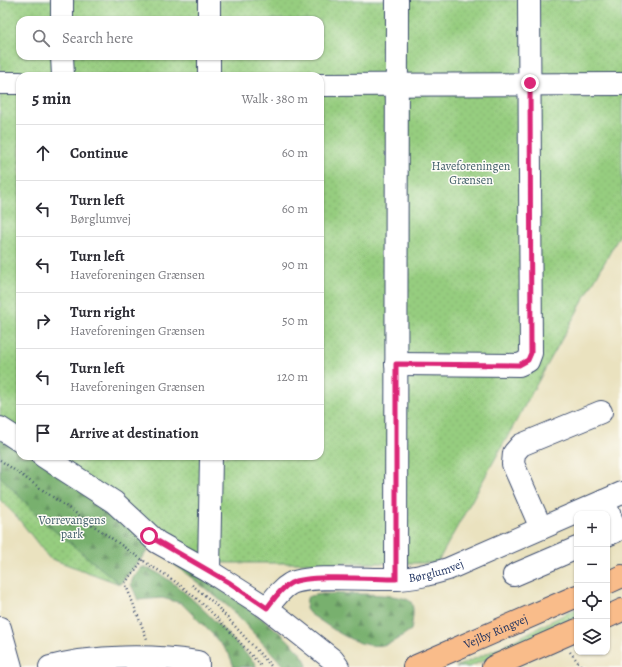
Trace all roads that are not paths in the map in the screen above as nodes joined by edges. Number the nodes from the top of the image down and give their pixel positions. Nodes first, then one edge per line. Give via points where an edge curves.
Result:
1 (62, 0) edge
2 (209, 0) edge
3 (397, 0) edge
4 (529, 0) edge
5 (62, 16) edge
6 (209, 16) edge
7 (62, 60) edge
8 (209, 60) edge
9 (62, 72) edge
10 (209, 72) edge
11 (0, 83) edge
12 (16, 83) edge
13 (530, 83) junction
14 (396, 84) junction
15 (622, 84) edge
16 (324, 85) edge
17 (396, 364) junction
18 (601, 412) dead end
19 (0, 428) edge
20 (16, 438) edge
21 (211, 460) edge
22 (62, 462) edge
23 (613, 497) edge
24 (541, 528) junction
25 (610, 534) edge
26 (574, 549) edge
27 (209, 571) junction
28 (514, 575) dead end
29 (622, 576) edge
30 (396, 579) junction
31 (610, 582) edge
32 (574, 597) edge
33 (267, 608) junction
34 (622, 610) edge
35 (610, 616) edge
36 (0, 628) edge
37 (574, 631) edge
38 (11, 667) edge
39 (50, 667) edge
40 (198, 667) edge
41 (338, 667) edge
42 (414, 667) edge
43 (493, 667) edge

1 - 5 street
2 - 6 street
3 - 14 street
4 - 13 street
7 - 9 street
8 - 10 street
11 - 12 street
13 - 14 street
13 - 15 street
13 - 17 street via 531,353 528,360 519,365
14 - 16 street
14 - 17 street
17 - 30 street
18 - 24 street via 521,445 514,453 513,464
19 - 20 street
21 - 27 street
22 - 27 street via 114,502 153,550
23 - 24 street, Børglumvej
23 - 25 street via 616,531
24 - 30 street, Børglumvej via 448,569
26 - 28 street
27 - 33 street
29 - 31 main road
30 - 33 street, Børglumvej via 320,579 291,583 282,589
32 - 42 main road, Vejlby Ringvej
33 - 41 street via 333,660
34 - 35 main road
36 - 38 street
37 - 43 main road
39 - 40 street via 90,660 168,657 198,662

